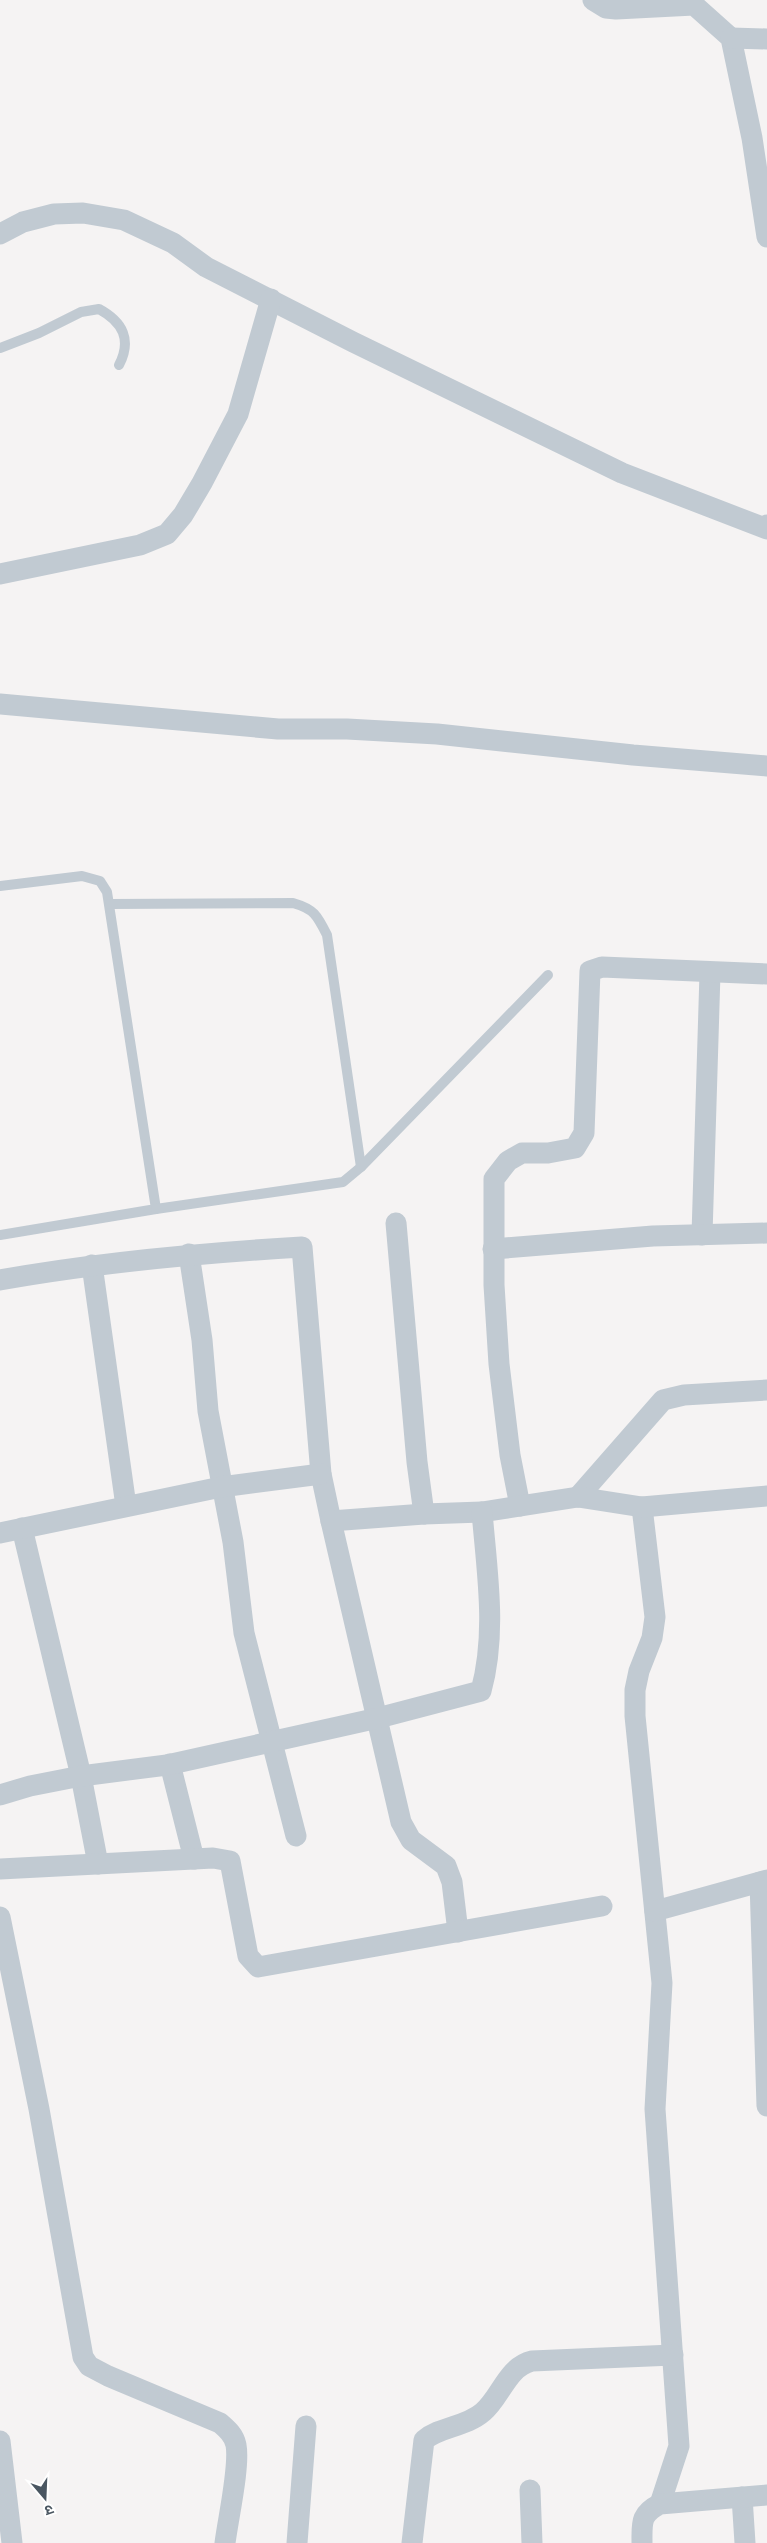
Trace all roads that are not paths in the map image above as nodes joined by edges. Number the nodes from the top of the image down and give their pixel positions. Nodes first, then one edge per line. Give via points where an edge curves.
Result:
1 (593, 0) edge
2 (731, 38) junction
3 (767, 39) edge
4 (0, 234) edge
5 (767, 236) edge
6 (271, 299) junction
7 (0, 348) edge
8 (119, 365) dead end
9 (767, 525) edge
10 (767, 529) edge
11 (0, 574) edge
12 (0, 704) edge
13 (767, 766) edge
14 (0, 886) edge
15 (110, 904) junction
16 (710, 973) junction
17 (767, 974) edge
18 (548, 975) dead end
19 (361, 1167) junction
20 (156, 1209) junction
21 (396, 1223) dead end
22 (767, 1233) edge
23 (0, 1235) edge
24 (702, 1235) junction
25 (493, 1248) junction
26 (189, 1254) junction
27 (92, 1265) junction
28 (0, 1280) edge
29 (767, 1390) edge
30 (321, 1474) junction
31 (221, 1487) junction
32 (767, 1496) edge
33 (578, 1497) junction
34 (126, 1506) junction
35 (520, 1506) junction
36 (642, 1508) junction
37 (482, 1512) junction
38 (424, 1514) junction
39 (331, 1520) junction
40 (22, 1528) junction
41 (0, 1533) edge
42 (378, 1718) junction
43 (272, 1741) junction
44 (170, 1764) junction
45 (80, 1776) junction
46 (0, 1795) edge
47 (296, 1836) dead end
48 (194, 1859) junction
49 (98, 1864) junction
50 (0, 1869) edge
51 (764, 1881) edge
52 (602, 1906) dead end
53 (655, 1911) junction
54 (0, 1917) edge
55 (458, 1932) junction
56 (767, 2106) edge
57 (673, 2355) junction
58 (306, 2426) dead end
59 (0, 2440) edge
60 (530, 2490) dead end
61 (767, 2495) edge
62 (742, 2497) junction
63 (660, 2504) junction
64 (12, 2543) edge
65 (224, 2543) edge
66 (297, 2543) edge
67 (412, 2543) edge
68 (532, 2543) edge
69 (642, 2543) edge
70 (745, 2543) edge

1 - 2 street via 606,8 616,9 694,5
2 - 3 street
2 - 5 street via 752,138
4 - 6 street via 23,222 54,214 83,212 124,220 173,243 206,267
6 - 10 street via 622,473
6 - 11 street via 238,414 202,483 167,534 140,545
7 - 8 lane via 81,312 99,308 122,330 126,340
9 - 10 street
12 - 13 street via 278,729 437,734
14 - 15 lane via 82,876 100,881
15 - 19 lane via 293,903 308,908 319,918 327,935
15 - 20 lane
16 - 17 street
16 - 24 street
16 - 25 street via 602,967 590,971 584,1133 575,1148 522,1153 508,1161 494,1179
18 - 19 lane
19 - 20 lane via 343,1182
20 - 23 lane
21 - 38 street
22 - 24 street
24 - 25 street
25 - 35 street via 499,1364
26 - 27 street
26 - 30 street via 302,1247
26 - 31 street via 202,1340 208,1411
27 - 28 street
27 - 34 street
29 - 33 street via 684,1395 663,1400
30 - 31 street
30 - 39 street
31 - 34 street
31 - 43 street via 233,1542 244,1633
32 - 36 street
33 - 35 street
33 - 36 street
34 - 40 street
35 - 37 street
36 - 53 street via 655,1617 652,1638 635,1690 635,1716
37 - 38 street
37 - 42 street via 490,1603 488,1665 481,1691
38 - 39 street
39 - 42 street
40 - 41 street
40 - 45 street
42 - 43 street
42 - 55 street via 401,1822 411,1840 446,1866 452,1882
43 - 44 street
43 - 47 street
44 - 45 street
44 - 48 street
45 - 46 street
45 - 49 street
48 - 49 street
48 - 55 street via 230,1861 248,1956 258,1967
49 - 50 street
51 - 53 street
51 - 56 street
52 - 55 street
53 - 57 street via 663,2004 655,2109
54 - 65 street via 39,2109 83,2357 89,2366 108,2376 220,2423 230,2432 236,2443 236,2458
57 - 63 street via 679,2446
57 - 67 street via 522,2363 482,2413 424,2440
58 - 66 street
59 - 64 street
60 - 68 street
61 - 62 street
62 - 63 street
62 - 70 street
63 - 69 street via 648,2510 642,2522

